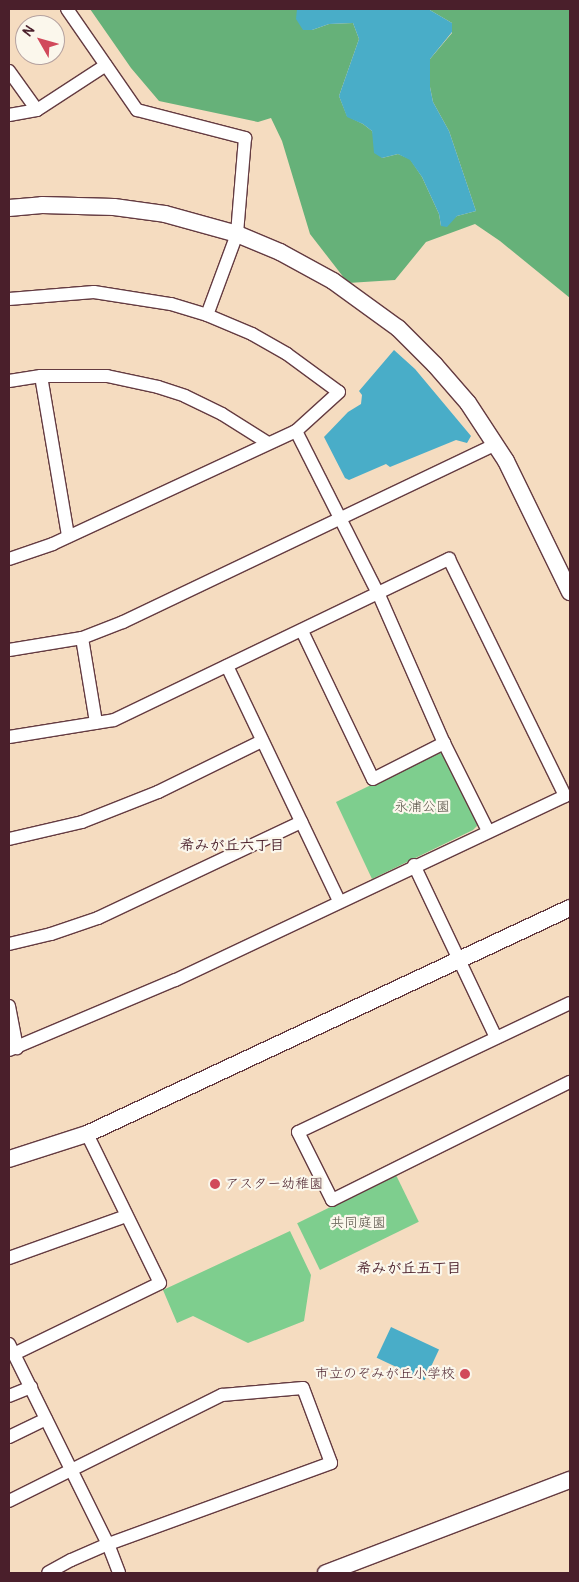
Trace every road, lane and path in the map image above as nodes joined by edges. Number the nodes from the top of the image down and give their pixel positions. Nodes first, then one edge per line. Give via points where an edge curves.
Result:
1 (67, 9) edge
2 (106, 65) junction
3 (9, 71) edge
4 (37, 110) junction
5 (9, 115) edge
6 (9, 208) edge
7 (237, 234) junction
8 (9, 299) edge
9 (207, 315) junction
10 (41, 376) junction
11 (9, 381) edge
12 (296, 431) junction
13 (268, 443) junction
14 (496, 444) junction
15 (339, 518) junction
16 (68, 536) junction
17 (9, 559) edge
18 (570, 592) edge
19 (379, 595) junction
20 (302, 631) junction
21 (82, 638) junction
22 (9, 650) edge
23 (227, 666) junction
24 (96, 723) junction
25 (9, 737) edge
26 (262, 741) junction
27 (444, 743) junction
28 (301, 822) junction
29 (488, 831) junction
30 (9, 838) edge
31 (414, 865) junction
32 (339, 901) junction
33 (570, 908) edge
34 (9, 944) edge
35 (461, 961) junction
36 (570, 1003) edge
37 (9, 1006) edge
38 (496, 1038) junction
39 (13, 1049) edge
40 (570, 1082) edge
41 (87, 1134) junction
42 (9, 1159) edge
43 (126, 1216) junction
44 (9, 1258) edge
45 (12, 1349) edge
46 (30, 1387) junction
47 (9, 1396) edge
48 (46, 1419) junction
49 (9, 1437) edge
50 (72, 1471) junction
51 (570, 1480) edge
52 (9, 1501) edge
53 (108, 1544) junction
54 (48, 1573) edge
55 (119, 1573) edge
56 (326, 1573) edge

1 - 2 street
2 - 4 street
2 - 7 street via 137,110 245,138
3 - 4 street
4 - 5 street
6 - 7 street via 42,205 114,207 165,214
7 - 9 street
7 - 14 street via 280,252 334,281 398,328 468,403
8 - 9 street via 94,292 171,304
9 - 12 street via 252,334 287,354 339,392
10 - 11 street
10 - 13 street via 107,376 158,387 222,414
10 - 16 street
12 - 13 street
12 - 15 street
13 - 16 street
14 - 15 street
14 - 18 street
15 - 19 street
15 - 21 street via 123,622
16 - 17 street
19 - 20 street
19 - 27 street
19 - 29 street via 449,559 564,796
20 - 23 street
20 - 27 street via 373,779
21 - 22 street
21 - 24 street
23 - 24 street via 114,720
23 - 26 street
24 - 25 street
26 - 28 street
26 - 30 street via 158,792 82,822
27 - 29 street
28 - 32 street
28 - 34 street via 98,918
29 - 31 street
31 - 32 street
31 - 35 street
32 - 39 street via 175,980
33 - 35 street
35 - 38 street
35 - 41 street
36 - 38 street
37 - 39 street
38 - 40 street via 298,1132 332,1200
41 - 42 street
41 - 43 street
43 - 44 street
43 - 45 street via 160,1283
45 - 46 street
46 - 47 street
46 - 48 street
48 - 49 street
48 - 50 street
50 - 52 street
50 - 53 street
50 - 53 street via 222,1395 303,1388 332,1463
51 - 56 street
53 - 54 street
53 - 55 street

